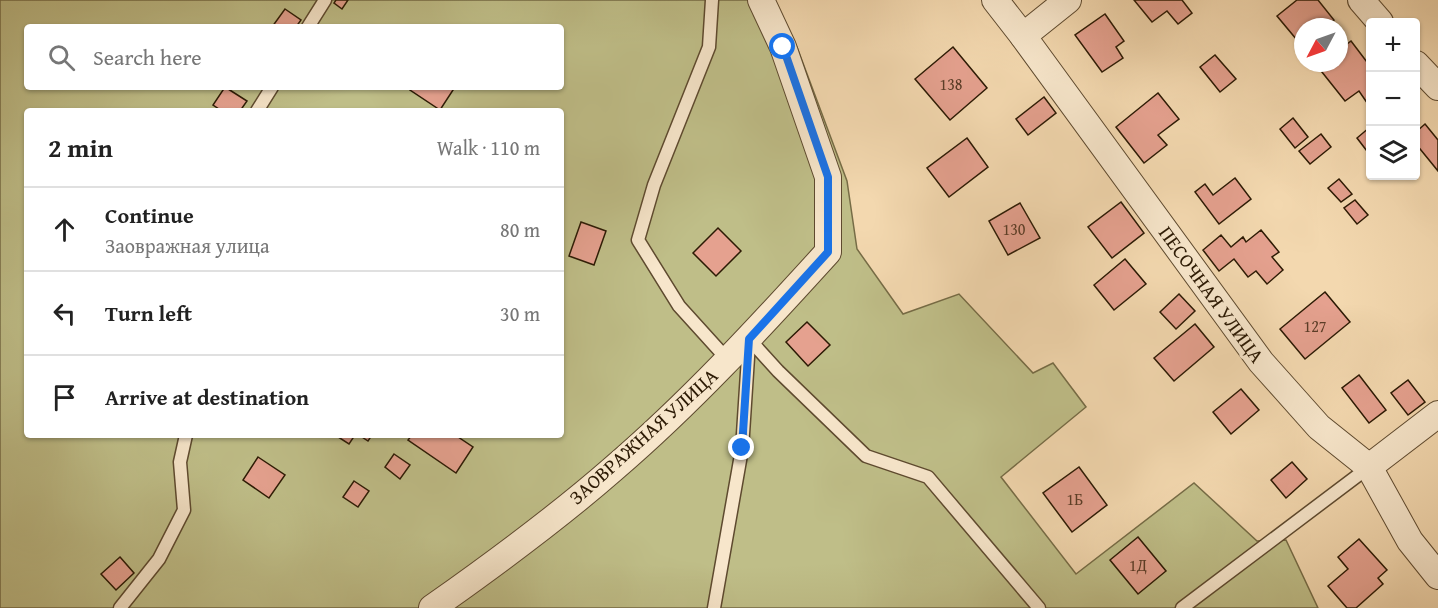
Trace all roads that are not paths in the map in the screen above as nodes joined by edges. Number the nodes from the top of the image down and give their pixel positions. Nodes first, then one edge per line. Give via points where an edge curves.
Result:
1 (325, 0) edge
2 (712, 0) edge
3 (761, 0) edge
4 (994, 0) edge
5 (1068, 0) edge
6 (1361, 0) edge
7 (1377, 18) edge
8 (310, 24) edge
9 (1023, 36) junction
10 (1420, 68) edge
11 (1438, 87) edge
12 (270, 90) edge
13 (259, 108) edge
14 (749, 339) junction
15 (727, 358) junction
16 (1438, 414) edge
17 (185, 438) edge
18 (1369, 467) junction
19 (1438, 576) edge
20 (120, 608) edge
21 (432, 608) edge
22 (714, 608) edge
23 (1039, 608) edge
24 (1182, 608) edge

1 - 8 lane
2 - 15 lane via 709,47 654,185 638,240 678,306
3 - 14 street, ЗАОВРАЖНАЯ УЛИЦА via 783,47 828,177 828,252
4 - 9 street, ПЕСОЧНАЯ УЛИЦА
5 - 9 street
6 - 7 street
9 - 18 street, ПЕСОЧНАЯ УЛИЦА via 1261,362 1319,427
10 - 11 street
12 - 13 lane
14 - 15 street, ЗАОВРАЖНАЯ УЛИЦА
14 - 22 lane via 742,448
14 - 23 lane via 866,456 928,477
15 - 21 street, ЗАОВРАЖНАЯ УЛИЦА via 612,470
16 - 18 street
17 - 20 lane via 180,462 184,510 159,559
18 - 19 street, ПЕСОЧНАЯ УЛИЦА via 1410,542
18 - 24 lane

